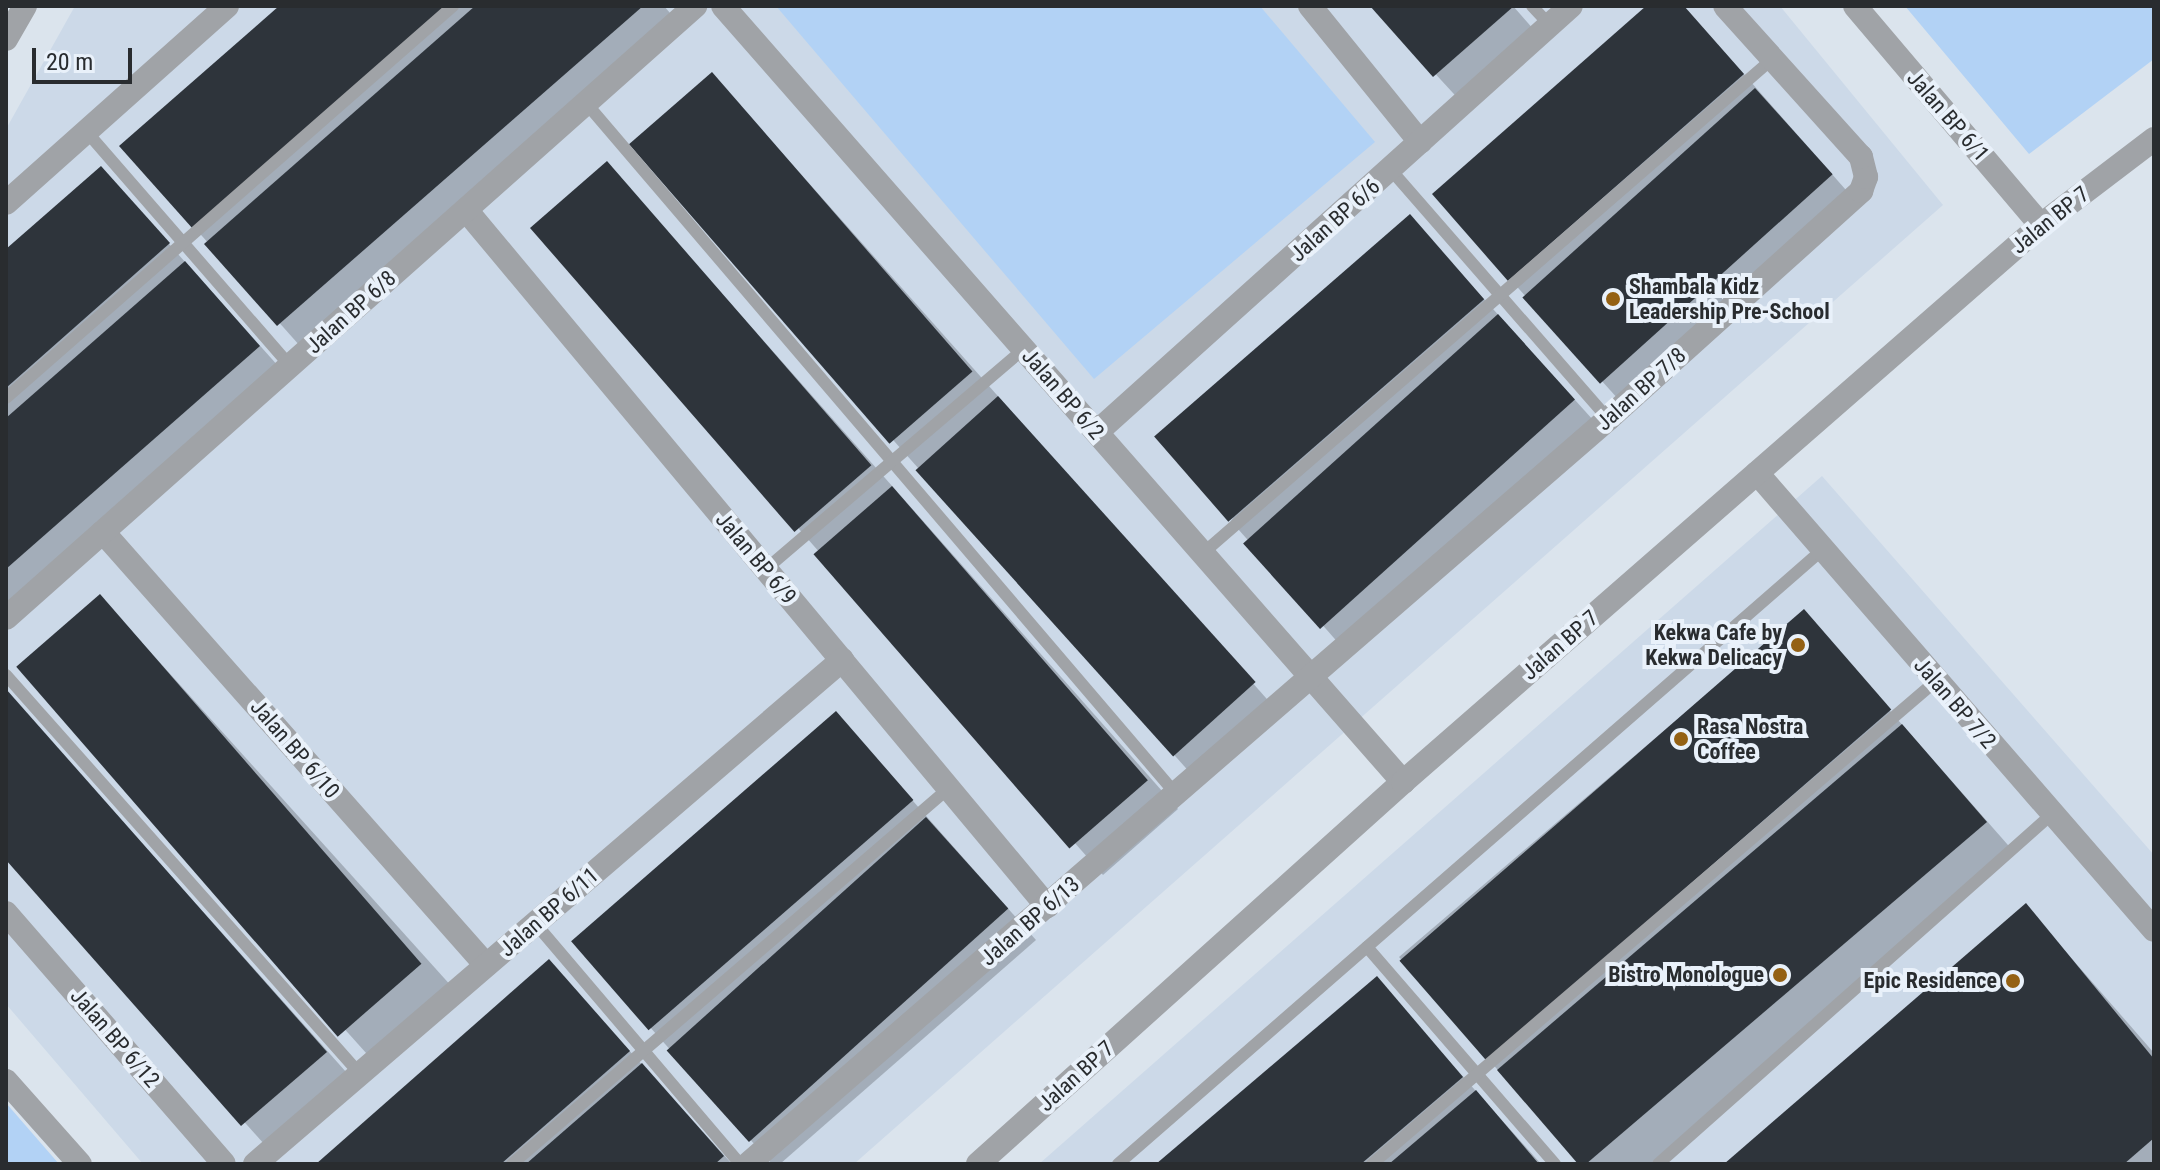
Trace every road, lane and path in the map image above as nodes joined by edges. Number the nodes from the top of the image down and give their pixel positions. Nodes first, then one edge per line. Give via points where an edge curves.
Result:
1 (25, 6) edge
2 (227, 6) edge
3 (453, 6) edge
4 (695, 6) edge
5 (723, 6) edge
6 (1310, 6) edge
7 (1532, 6) edge
8 (1571, 6) edge
9 (1725, 6) edge
10 (1855, 6) edge
11 (1550, 25) junction
12 (6, 39) edge
13 (1771, 60) junction
14 (586, 103) junction
15 (86, 131) junction
16 (2154, 139) edge
17 (1420, 142) junction
18 (1391, 170) junction
19 (6, 203) edge
20 (466, 210) junction
21 (2041, 225) junction
22 (183, 242) junction
23 (1501, 298) junction
24 (1024, 349) junction
25 (290, 366) junction
26 (6, 398) edge
27 (1608, 419) junction
28 (1097, 432) junction
29 (892, 462) junction
30 (1757, 473) junction
31 (103, 532) junction
32 (1822, 550) junction
33 (1202, 554) junction
34 (766, 569) junction
35 (6, 618) edge
36 (842, 660) junction
37 (6, 675) edge
38 (1312, 677) junction
39 (1936, 681) junction
40 (1403, 782) junction
41 (949, 788) junction
42 (1176, 794) junction
43 (2052, 814) junction
44 (1047, 906) junction
45 (6, 913) edge
46 (535, 923) junction
47 (2154, 930) edge
48 (1367, 947) junction
49 (486, 965) junction
50 (643, 1050) junction
51 (360, 1074) junction
52 (1477, 1074) junction
53 (6, 1081) edge
54 (80, 1164) edge
55 (224, 1164) edge
56 (255, 1164) edge
57 (512, 1164) edge
58 (740, 1164) edge
59 (748, 1164) edge
60 (978, 1164) edge
61 (1118, 1164) edge
62 (1372, 1164) edge
63 (1555, 1164) edge
64 (1658, 1164) edge

1 - 12 street
2 - 15 street
3 - 22 lane
4 - 14 street, Jalan BP 6/8
5 - 24 street, Jalan BP 6/2
6 - 17 street
7 - 11 lane
8 - 11 street, Jalan BP 6/6
9 - 13 street, Jalan BP 7/8
10 - 21 street, Jalan BP 6/1
11 - 17 street, Jalan BP 6/6
13 - 23 lane
13 - 27 street, Jalan BP 7/8 via 1861,157 1866,177 1861,191
14 - 20 street, Jalan BP 6/8
14 - 29 lane
15 - 19 street
15 - 22 lane
16 - 21 street, Jalan BP 7
17 - 18 street, Jalan BP 6/6
18 - 23 lane
18 - 28 street, Jalan BP 6/6
20 - 25 street, Jalan BP 6/8
20 - 34 street, Jalan BP 6/9
21 - 30 street, Jalan BP 7
22 - 25 lane
22 - 26 lane
23 - 27 lane
23 - 33 lane
24 - 28 street, Jalan BP 6/2
24 - 29 lane
25 - 31 street, Jalan BP 6/8
27 - 38 street, Jalan BP 7/8
28 - 33 street, Jalan BP 6/2
29 - 34 lane
29 - 42 lane
30 - 32 street, Jalan BP 7/2
30 - 40 street, Jalan BP 7
31 - 35 street, Jalan BP 6/8
31 - 49 street, Jalan BP 6/10
32 - 39 street, Jalan BP 7/2
32 - 48 lane
33 - 38 street, Jalan BP 6/2
34 - 36 street, Jalan BP 6/9
36 - 41 street, Jalan BP 6/9
36 - 46 street, Jalan BP 6/11
37 - 51 lane
38 - 40 street, Jalan BP 6/2
38 - 42 street, Jalan BP 6/13
39 - 43 street, Jalan BP 7/2
39 - 52 lane
40 - 60 street, Jalan BP 7
41 - 44 street, Jalan BP 6/9
41 - 50 lane
42 - 44 street, Jalan BP 6/13
43 - 47 street, Jalan BP 7/2
43 - 64 lane
44 - 59 street, Jalan BP 6/13
45 - 55 street, Jalan BP 6/12
46 - 49 street, Jalan BP 6/11
46 - 50 lane
48 - 52 lane
48 - 61 lane
49 - 51 street, Jalan BP 6/11
50 - 57 lane
50 - 58 lane
51 - 56 street, Jalan BP 6/11
52 - 62 lane
52 - 63 lane
53 - 54 street

